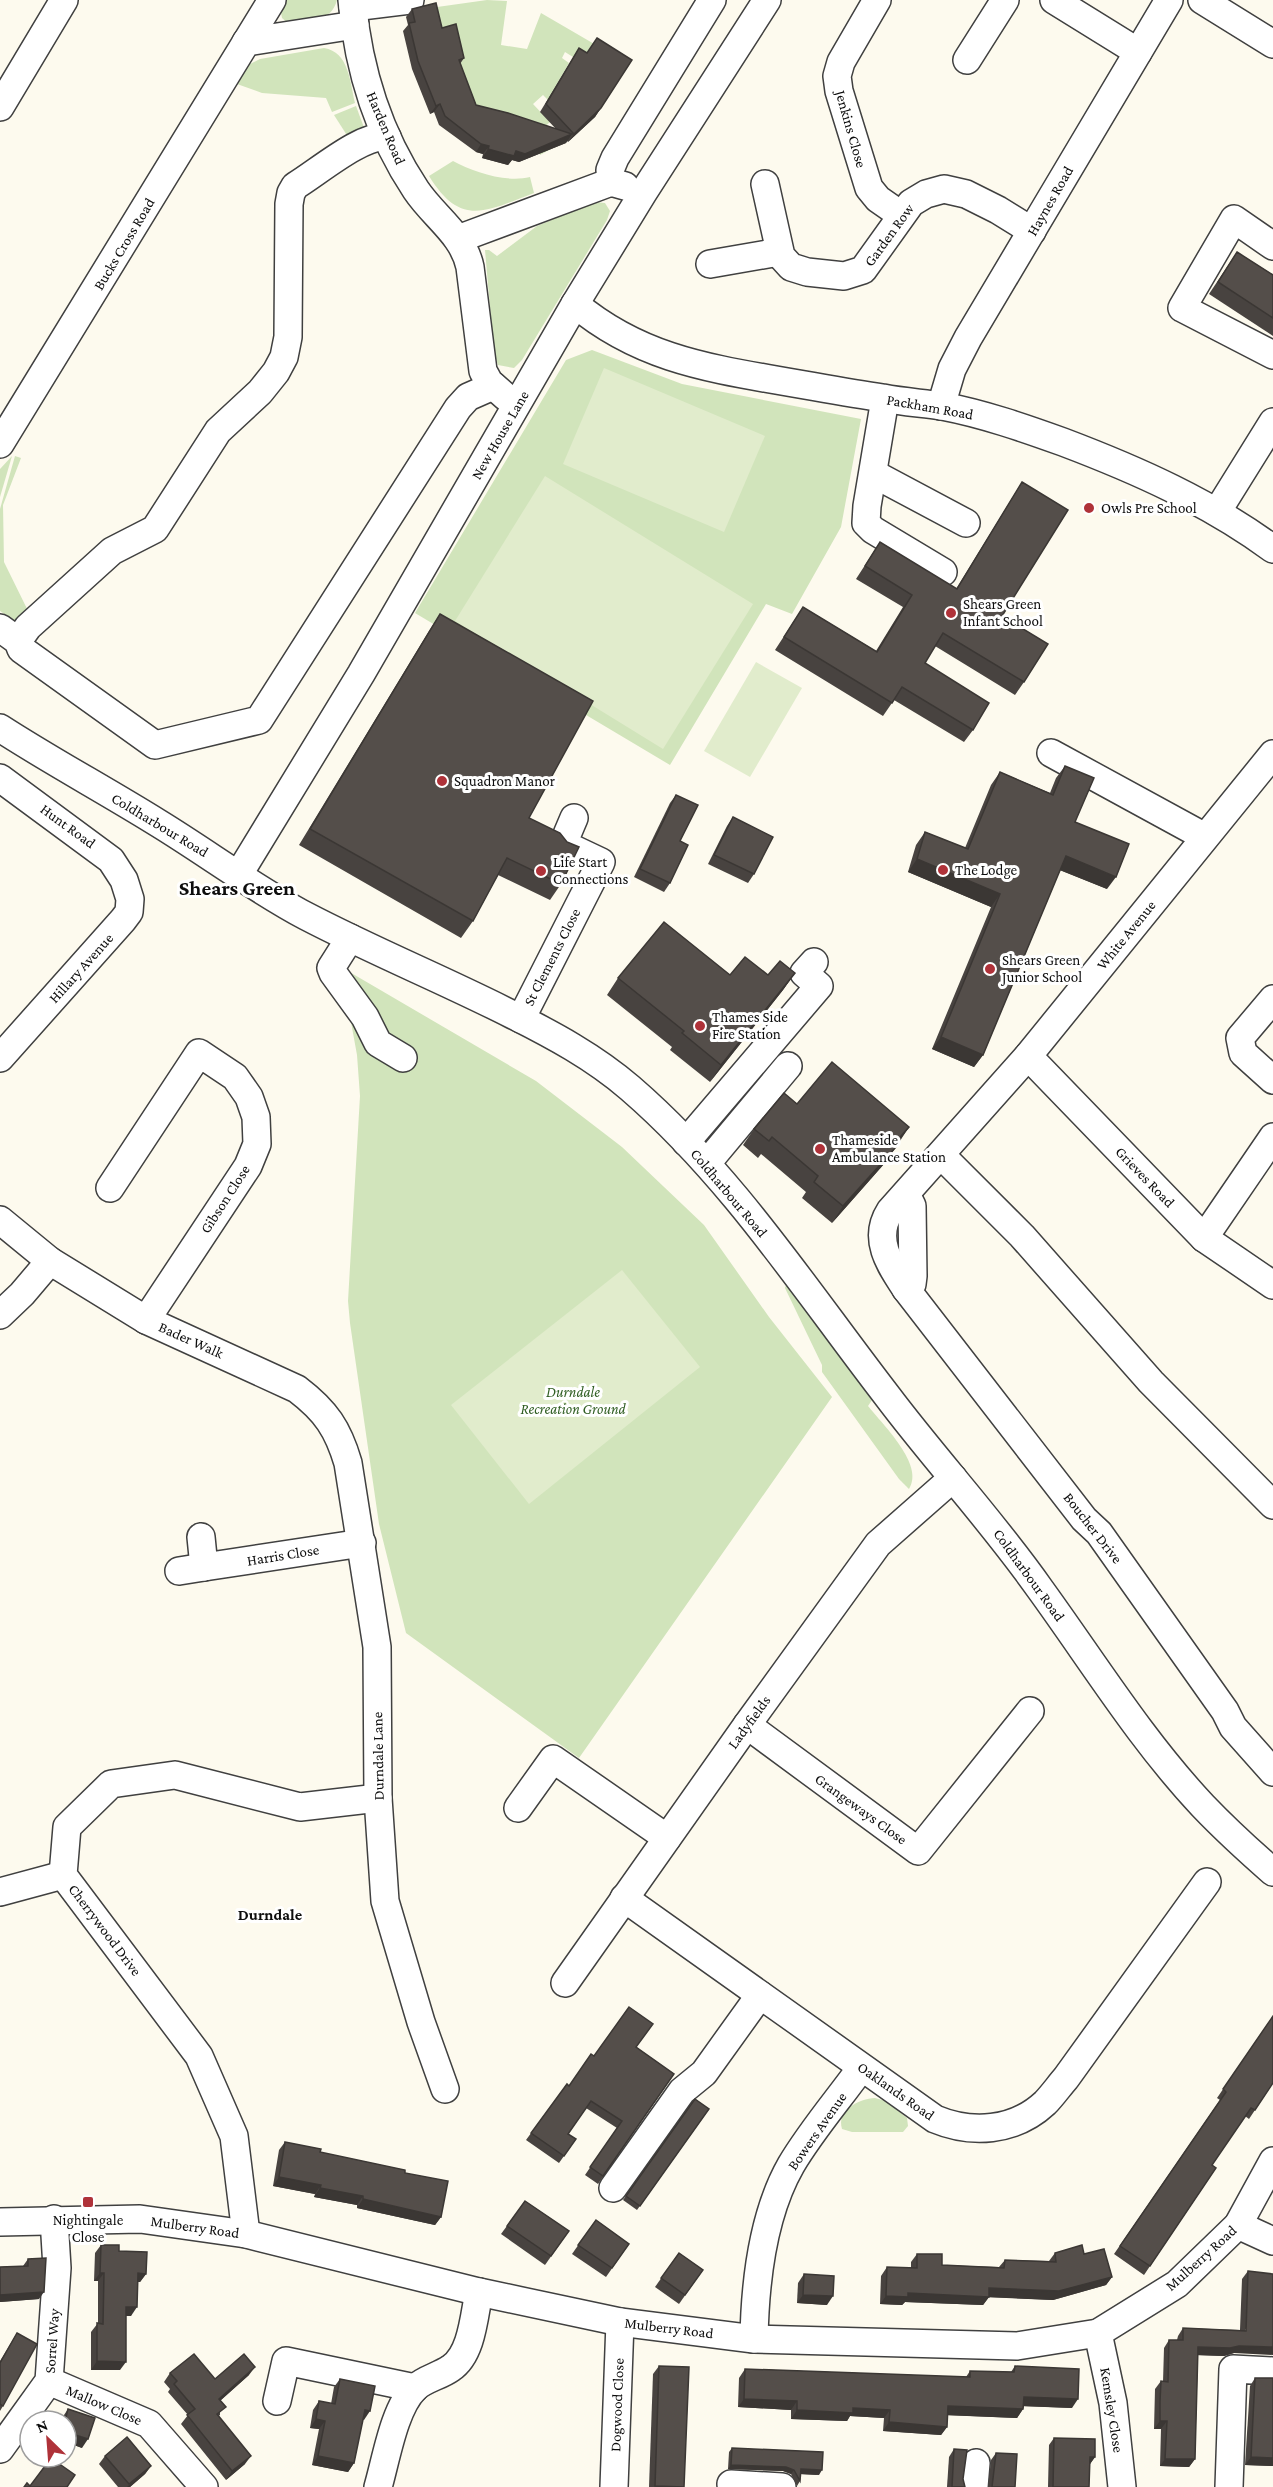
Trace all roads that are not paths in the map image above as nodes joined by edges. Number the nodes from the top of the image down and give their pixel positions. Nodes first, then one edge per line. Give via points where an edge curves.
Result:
1 (64, 0) edge
2 (272, 0) edge
3 (410, 0) edge
4 (712, 0) edge
5 (767, 0) edge
6 (878, 0) edge
7 (1005, 0) edge
8 (1054, 0) edge
9 (1169, 0) edge
10 (1202, 0) edge
11 (354, 11) edge
12 (246, 42) junction
13 (1273, 44) edge
14 (1138, 52) junction
15 (967, 60) dead end
16 (0, 107) edge
17 (387, 137) junction
18 (765, 183) dead end
19 (901, 215) junction
20 (1032, 231) junction
21 (458, 238) junction
22 (1273, 246) edge
23 (779, 252) junction
24 (710, 264) dead end
25 (575, 304) junction
26 (1273, 355) edge
27 (493, 386) junction
28 (885, 399) junction
29 (517, 404) junction
30 (941, 406) junction
31 (1273, 422) edge
32 (0, 444) edge
33 (874, 474) junction
34 (1217, 512) junction
35 (966, 523) dead end
36 (1273, 549) edge
37 (943, 572) dead end
38 (9, 634) edge
39 (0, 728) edge
40 (36, 752) junction
41 (1051, 753) dead end
42 (1273, 754) edge
43 (7, 783) edge
44 (574, 818) dead end
45 (1205, 837) junction
46 (117, 868) joint
47 (238, 873) junction
48 (350, 938) junction
49 (814, 962) dead end
50 (1273, 999) edge
51 (521, 1019) junction
52 (1028, 1056) junction
53 (0, 1058) edge
54 (403, 1058) dead end
55 (788, 1066) dead end
56 (1273, 1080) edge
57 (1273, 1137) edge
58 (686, 1142) junction
59 (941, 1155) junction
60 (707, 1163) junction
61 (110, 1188) dead end
62 (906, 1194) joint
63 (0, 1220) edge
64 (1204, 1238) junction
65 (50, 1261) junction
66 (1273, 1285) edge
67 (0, 1314) edge
68 (146, 1320) junction
69 (330, 1419) joint
70 (953, 1478) junction
71 (1273, 1505) edge
72 (201, 1537) dead end
73 (362, 1543) junction
74 (1030, 1711) dead end
75 (747, 1725) junction
76 (1273, 1772) edge
77 (378, 1798) junction
78 (518, 1808) dead end
79 (667, 1838) junction
80 (1273, 1872) edge
81 (63, 1875) junction
82 (1207, 1882) dead end
83 (0, 1892) edge
84 (624, 1899) junction
85 (565, 1983) dead end
86 (760, 1995) junction
87 (861, 2068) junction
88 (445, 2089) dead end
89 (1273, 2161) edge
90 (613, 2188) dead end
91 (54, 2219) junction
92 (0, 2222) edge
93 (1238, 2225) junction
94 (246, 2234) junction
95 (1273, 2241) edge
96 (479, 2292) junction
97 (621, 2322) junction
98 (1098, 2333) junction
99 (754, 2339) junction
100 (1273, 2371) edge
101 (49, 2381) junction
102 (415, 2388) junction
103 (277, 2401) dead end
104 (0, 2448) edge
105 (731, 2484) dead end
106 (204, 2487) edge
107 (378, 2487) edge
108 (614, 2487) edge
109 (782, 2487) edge
110 (1122, 2487) edge
111 (1229, 2487) edge

1 - 16 street
2 - 12 street, Bucks Cross Road
3 - 11 street
4 - 21 street via 615,158 610,170 618,184
5 - 25 street, New House Lane
6 - 19 street, Jenkins Close via 841,62 837,80 867,185
7 - 15 street
8 - 14 street
9 - 14 street, Haynes Road
10 - 13 street
11 - 12 street
11 - 17 street, Harden Road via 370,94
12 - 32 street, Bucks Cross Road
14 - 20 street, Haynes Road
17 - 21 street, Harden Road via 422,198
17 - 38 street via 363,143 292,188 288,337 285,357 276,372 218,432 154,530 112,551 28,627
18 - 23 street
19 - 20 street, Garden Row via 920,197 933,191 953,190 989,205
19 - 23 street, Garden Row via 867,268 857,274 807,272 789,266
20 - 30 street, Haynes Road via 956,362
21 - 27 street, Harden Road via 470,267 482,367
22 - 26 street via 1234,219 1182,308
23 - 24 street
25 - 28 street, Packham Road via 638,344 686,362
25 - 29 street, New House Lane
27 - 29 street, Harden Road
27 - 38 street, New House Lane via 468,397 458,408 259,720 155,745 21,649
28 - 30 street, Packham Road
28 - 33 street
29 - 47 street, New House Lane via 361,674
30 - 34 street, Packham Road via 1010,423 1087,451
31 - 34 street
33 - 35 street
33 - 37 street via 867,525
34 - 36 street, Packham Road
39 - 40 street, Coldharbour Road
40 - 43 street, Hunt Road
40 - 47 street, Coldharbour Road
41 - 45 street
42 - 45 street, White Avenue
43 - 46 street, Hunt Road via 102,852
44 - 51 street, St Clements Close via 563,844 601,862
45 - 52 street, White Avenue
46 - 53 street, Hillary Avenue via 128,891 128,915
47 - 48 street, Coldharbour Road
48 - 51 street, Coldharbour Road
48 - 54 street via 332,968 333,973 365,1017 378,1043
49 - 58 street via 804,974 819,986
50 - 56 street via 1240,1038 1243,1053
51 - 58 street, Coldharbour Road via 596,1061
52 - 59 street, White Avenue
52 - 64 street, Grieves Road
55 - 60 street
57 - 64 street
58 - 60 street, Coldharbour Road
59 - 62 street, White Avenue
59 - 71 street via 1022,1236 1151,1382
60 - 70 street, Coldharbour Road
61 - 68 street, Gibson Close via 200,1053 235,1077 249,1097 256,1117 257,1144 248,1166
62 - 76 street, Boucher Drive via 912,1206 913,1276 906,1289 1084,1519 1099,1533 1233,1727
63 - 65 street, Bader Walk
64 - 66 street, Grieves Road
65 - 67 street
65 - 68 street, Bader Walk
68 - 69 street, Bader Walk via 297,1389
69 - 73 street, Durndale Lane via 348,1463
70 - 75 street, Ladyfields via 878,1544
70 - 80 street, Coldharbour Road via 1039,1587 1140,1730 1201,1803
72 - 73 street, Harris Close via 192,1569
73 - 77 street, Durndale Lane via 377,1647
74 - 75 street, Grangeways Close via 918,1851
75 - 79 street, Ladyfields
77 - 81 street, Cherrywood Drive via 300,1807 175,1775 111,1784 67,1827
77 - 88 street, Durndale Lane via 385,1900
78 - 79 street via 553,1759
79 - 84 street, Ladyfields
81 - 83 street
81 - 94 street, Cherrywood Drive via 200,2056 234,2136
82 - 87 street, Oaklands Road via 1066,2078 1044,2104 1019,2120 998,2128 954,2127 935,2119
84 - 85 street, Ladyfields
84 - 86 street, Oaklands Road
86 - 87 street, Oaklands Road
86 - 90 street via 704,2073 682,2091
87 - 99 street, Bowers Avenue via 781,2185 763,2246
89 - 93 street, Mulberry Road
91 - 92 street, Mulberry Road
91 - 94 street, Mulberry Road via 140,2219
91 - 101 street, Sorrel Way via 57,2268
93 - 95 street
93 - 98 street, Mulberry Road via 1177,2284
94 - 96 street, Mulberry Road
96 - 97 street, Mulberry Road
96 - 102 street via 460,2359 452,2368
97 - 99 street, Mulberry Road
97 - 108 street, Dogwood Close
98 - 99 street, Mulberry Road via 1017,2346
98 - 110 street, Kemsley Close via 1113,2403
100 - 111 street via 1233,2369
101 - 104 street, Sorrel Way
101 - 106 street, Mallow Close via 149,2424
102 - 103 street via 286,2361
102 - 107 street via 398,2419
105 - 109 street

